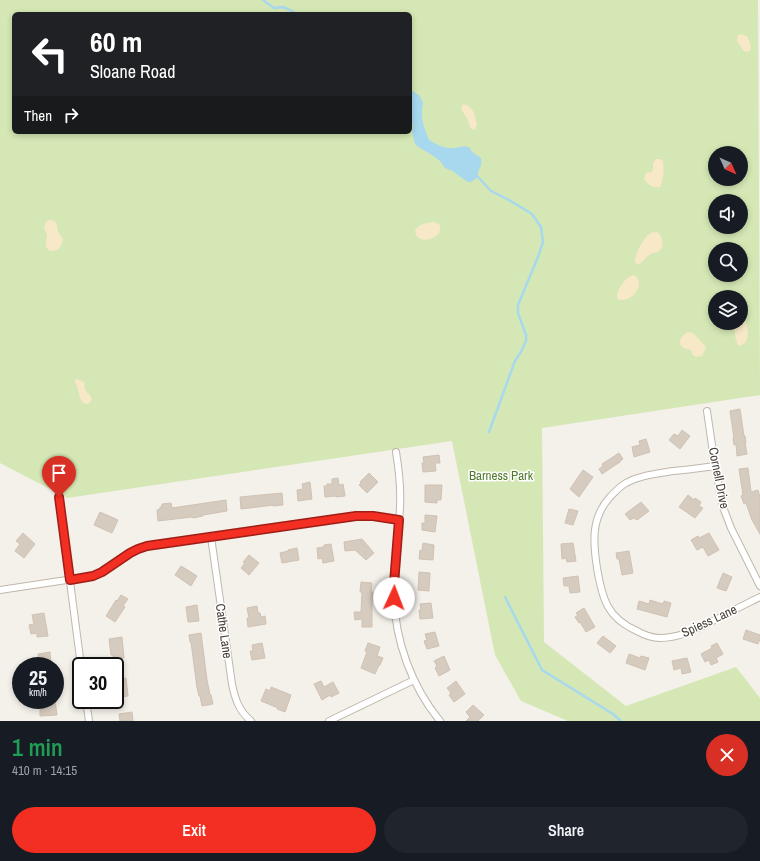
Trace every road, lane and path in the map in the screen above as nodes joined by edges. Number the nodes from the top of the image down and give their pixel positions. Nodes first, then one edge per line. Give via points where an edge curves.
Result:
1 (707, 411) dead end
2 (396, 452) dead end
3 (715, 466) junction
4 (59, 497) dead end
5 (399, 520) junction
6 (211, 537) junction
7 (70, 580) junction
8 (760, 586) edge
9 (0, 590) edge
10 (760, 597) edge
11 (80, 657) edge
12 (414, 680) junction
13 (87, 709) edge
14 (89, 721) edge
15 (251, 721) edge
16 (329, 721) edge
17 (440, 721) edge

1 - 3 street, Cornell Drive
2 - 5 street via 400,482
3 - 8 street, Cornell Drive via 726,517
3 - 10 street, Spiess Lane via 640,477 613,493 601,510 594,540 594,552 604,599 622,623 632,629 645,635 670,638 690,632
4 - 7 street
5 - 6 street via 356,516
5 - 12 street via 394,584 395,612 401,646
6 - 7 street via 147,546 130,553 93,576
6 - 15 street, Cathe Lane via 234,696 242,712
7 - 9 street
7 - 11 street
12 - 16 street
12 - 17 street
13 - 14 street

